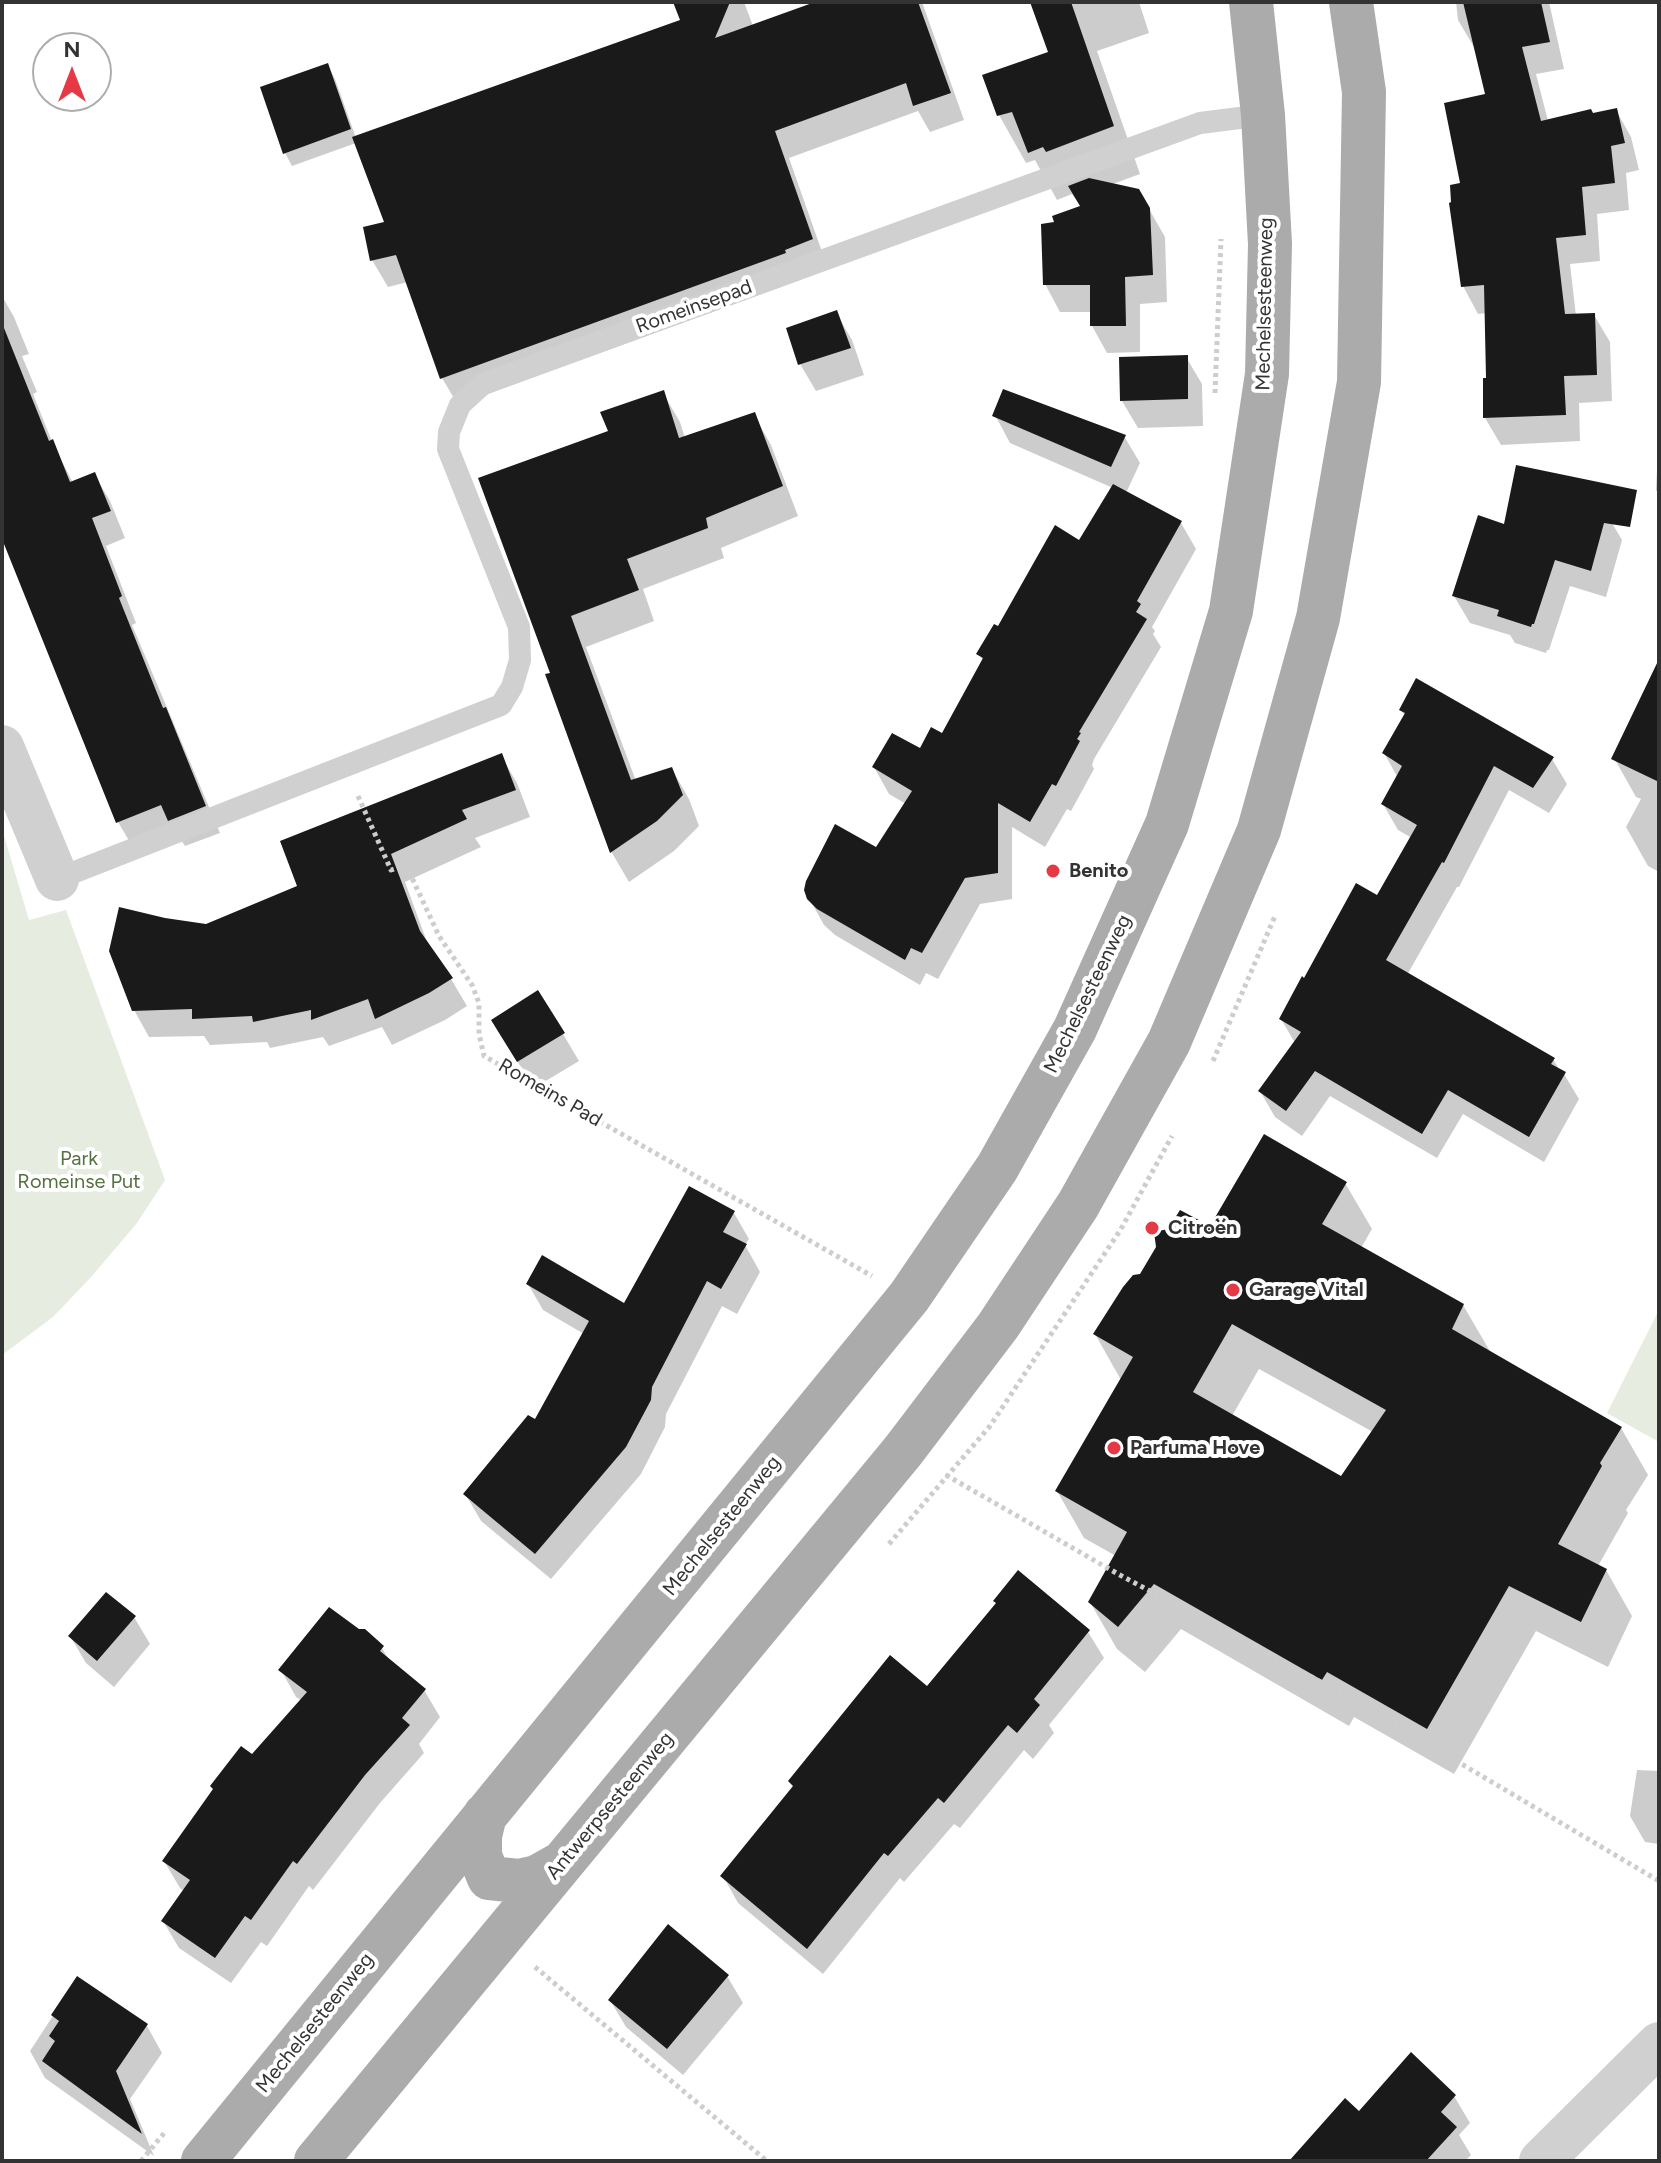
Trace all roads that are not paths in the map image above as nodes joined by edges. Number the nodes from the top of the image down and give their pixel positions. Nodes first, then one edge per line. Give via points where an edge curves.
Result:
1 (1251, 2) edge
2 (1351, 2) edge
3 (1263, 115) junction
4 (2, 747) edge
5 (57, 879) joint
6 (485, 1815) junction
7 (562, 1863) junction
8 (489, 1878) junction
9 (428, 1885) junction
10 (503, 1935) junction
11 (1659, 2044) edge
12 (203, 2161) edge
13 (316, 2161) edge
14 (1541, 2161) edge

1 - 3 main road, Mechelsesteenweg
2 - 7 main road, Antwerpsesteenweg via 1364,92 1359,382 1318,618 1259,830 1169,1042 1078,1205 998,1326 903,1451
3 - 5 lane, Romeinsepad via 1200,123 483,384 460,405 448,449 519,627 520,660 501,705
3 - 6 main road, Mechelsesteenweg via 1270,244 1267,374 1231,611 1167,824 1075,1029 997,1168 909,1297
4 - 5 street
6 - 8 main road via 480,1856
6 - 9 main road, Mechelsesteenweg
7 - 8 main road via 519,1881
7 - 10 main road, Antwerpsesteenweg
8 - 9 main road via 472,1873
8 - 10 main road via 501,1909
9 - 12 main road, Mechelsesteenweg
10 - 13 main road, Antwerpsesteenweg
11 - 14 street

